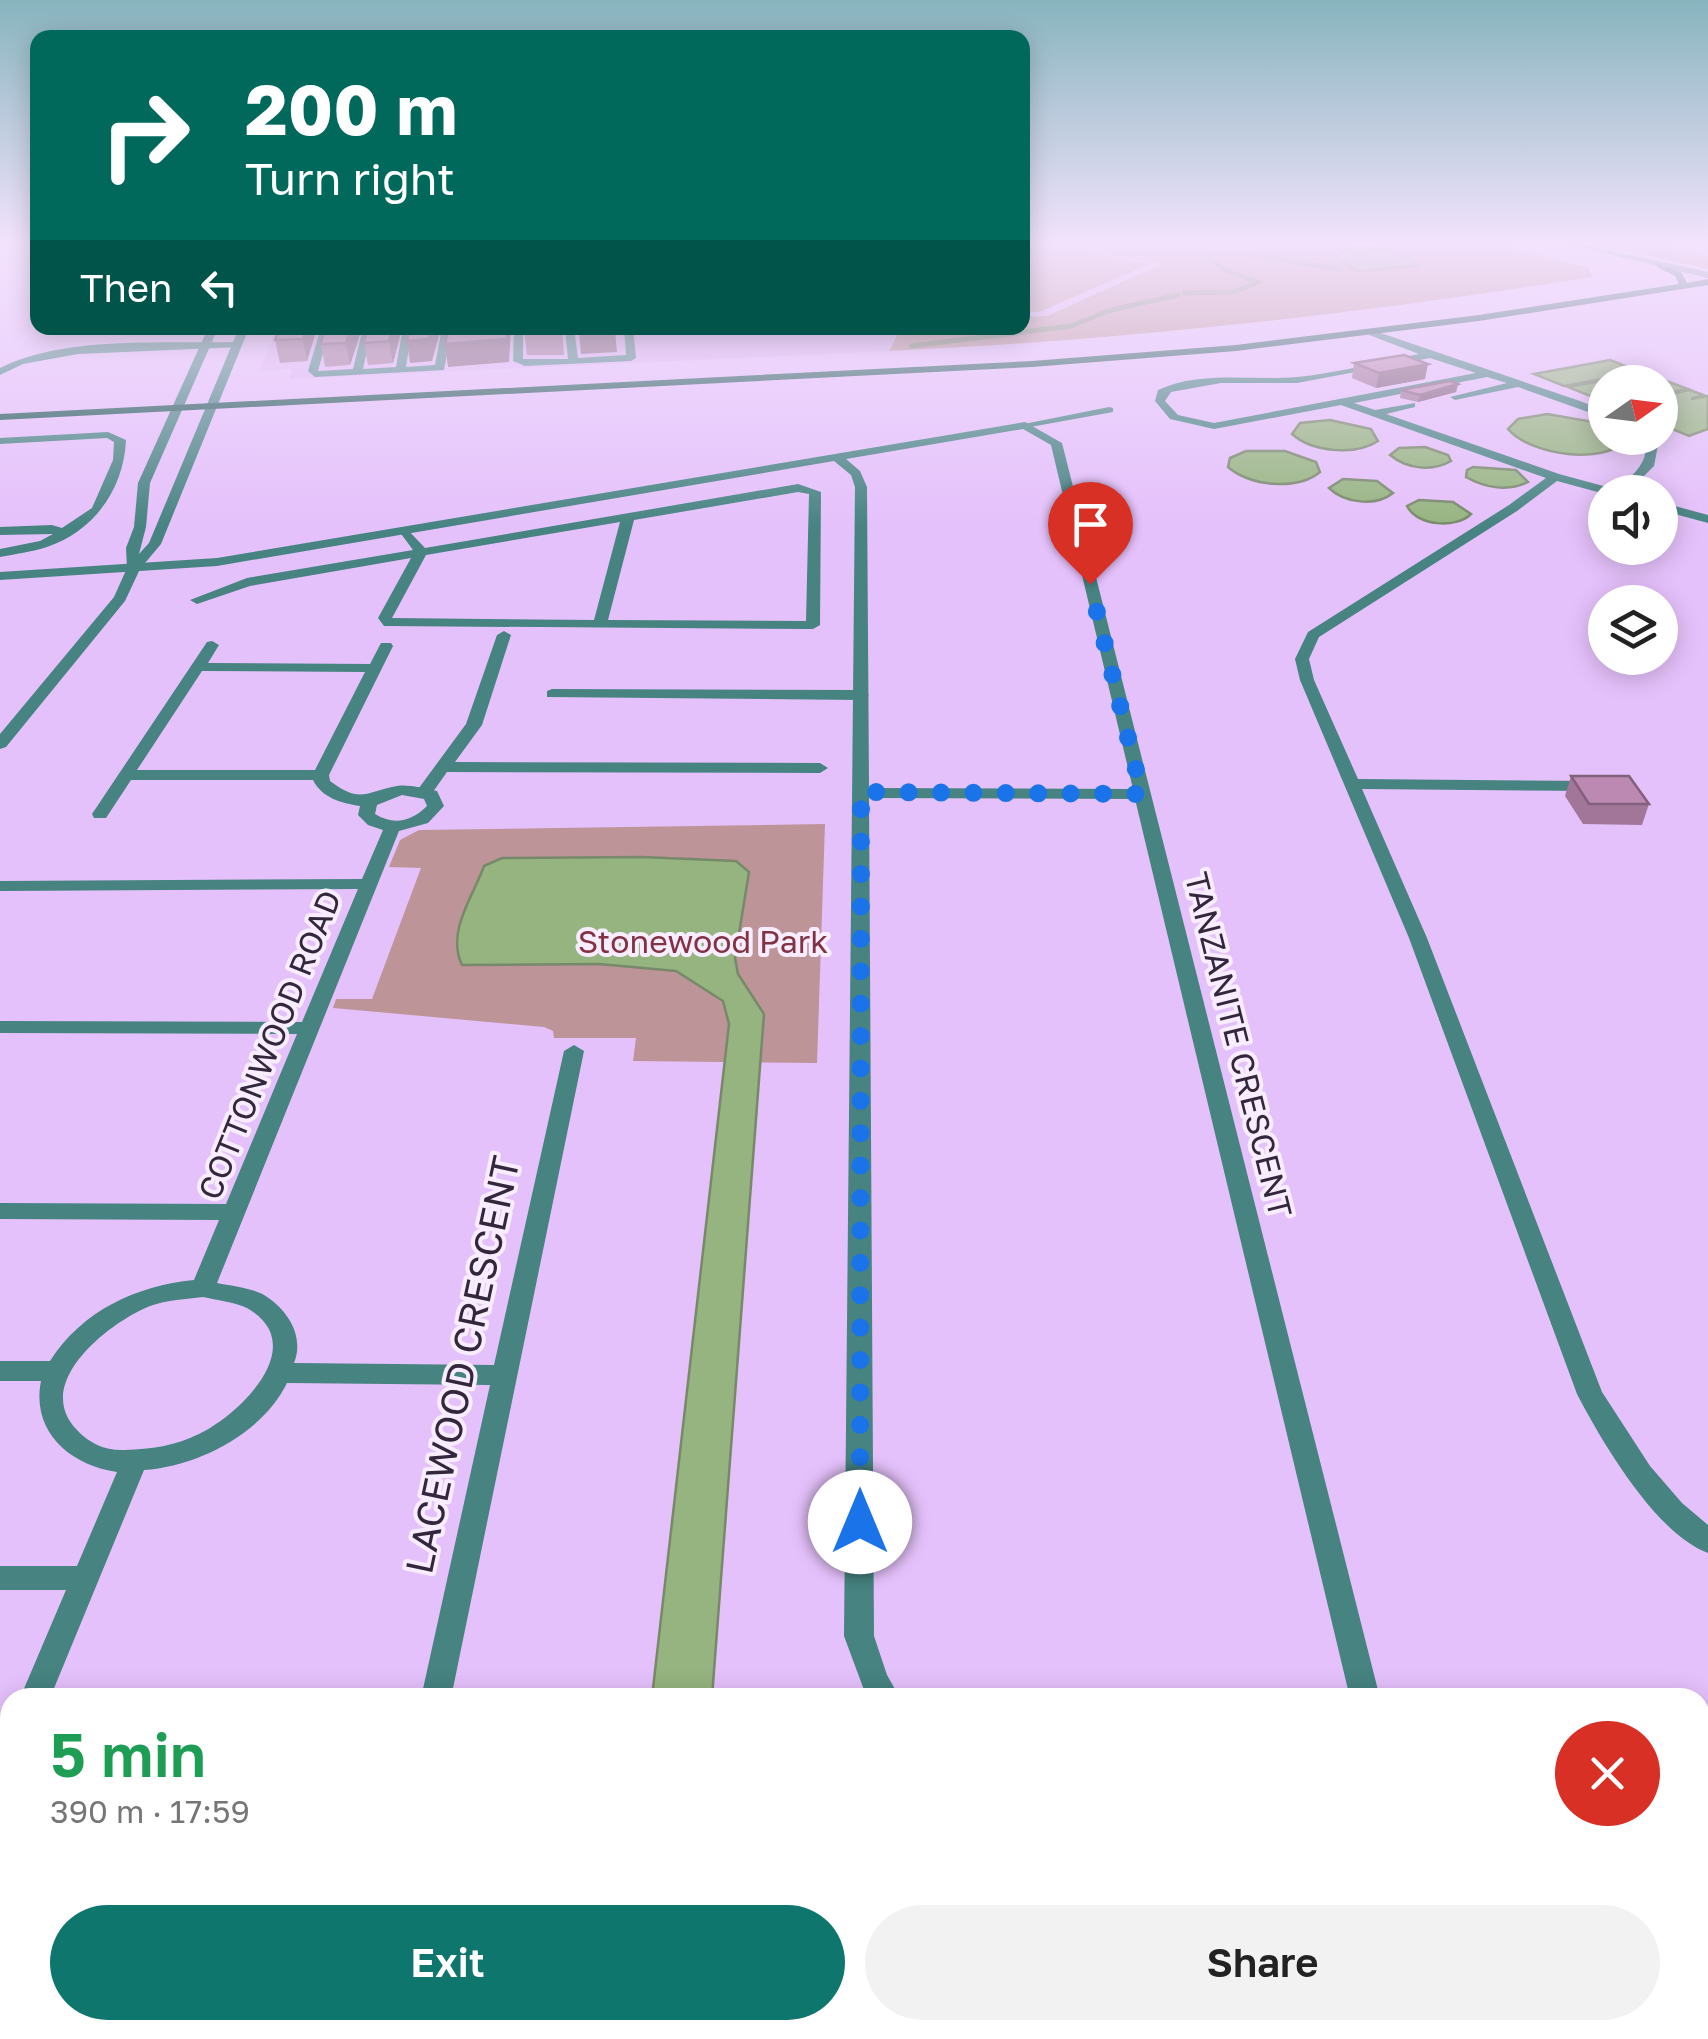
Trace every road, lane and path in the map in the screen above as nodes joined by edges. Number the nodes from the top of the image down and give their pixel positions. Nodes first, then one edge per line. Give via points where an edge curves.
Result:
1 (208, 338) edge
2 (240, 338) edge
3 (322, 338) edge
4 (365, 338) edge
5 (405, 338) edge
6 (446, 338) edge
7 (518, 338) edge
8 (571, 338) edge
9 (630, 338) edge
10 (1315, 338) edge
11 (1384, 338) edge
12 (237, 345) junction
13 (205, 346) junction
14 (1427, 356) junction
15 (572, 362) junction
16 (400, 370) junction
17 (0, 372) edge
18 (357, 372) junction
19 (1483, 375) junction
20 (1521, 384) junction
21 (1455, 397) edge
22 (214, 400) junction
23 (179, 402) junction
24 (1344, 402) junction
25 (1411, 405) edge
26 (0, 407) edge
27 (1588, 409) edge
28 (1109, 410) dead end
29 (1374, 413) junction
30 (0, 417) edge
31 (1025, 424) junction
32 (0, 441) edge
33 (836, 457) junction
34 (1554, 477) junction
35 (1588, 486) edge
36 (606, 496) junction
37 (1678, 511) edge
38 (628, 517) junction
39 (1708, 519) edge
40 (405, 530) junction
41 (0, 531) edge
42 (63, 533) junction
43 (421, 552) junction
44 (0, 553) edge
45 (134, 568) junction
46 (0, 576) edge
47 (197, 600) dead end
48 (600, 624) junction
49 (504, 635) dead end
50 (212, 645) dead end
51 (386, 646) dead end
52 (198, 666) junction
53 (376, 668) junction
54 (552, 694) dead end
55 (861, 695) junction
56 (0, 744) edge
57 (444, 767) junction
58 (820, 768) dead end
59 (126, 774) junction
60 (321, 775) junction
61 (1353, 784) junction
62 (1615, 786) edge
63 (424, 792) junction
64 (861, 792) junction
65 (1142, 794) junction
66 (370, 802) junction
67 (100, 814) dead end
68 (393, 826) junction
69 (369, 884) junction
70 (0, 886) edge
71 (0, 1027) edge
72 (310, 1028) junction
73 (574, 1051) dead end
74 (0, 1211) edge
75 (234, 1212) junction
76 (203, 1288) junction
77 (58, 1371) junction
78 (0, 1372) edge
79 (282, 1373) junction
80 (505, 1374) junction
81 (134, 1462) junction
82 (1708, 1540) edge
83 (0, 1578) edge
84 (85, 1578) junction
85 (39, 1688) edge
86 (438, 1688) edge
87 (878, 1688) edge
88 (1364, 1688) edge

1 - 13 street
2 - 12 street
3 - 18 street via 313,373
4 - 18 street
5 - 16 street
6 - 16 street via 442,366
7 - 15 street via 519,362
8 - 15 street
9 - 15 street via 633,356
10 - 22 main road via 1032,364
11 - 14 street
12 - 13 street
12 - 22 street
13 - 17 street via 49,356
13 - 23 street
14 - 19 street
14 - 24 street via 1296,380 1210,382 1168,389 1160,397 1174,417 1214,426
16 - 18 street
19 - 20 street
19 - 24 street
20 - 21 street
20 - 27 street
22 - 23 main road
22 - 45 street via 155,544
23 - 26 main road
23 - 30 main road
23 - 45 street via 144,483
24 - 29 street
25 - 29 street
28 - 31 street
29 - 34 street
31 - 33 street
31 - 65 street, TANZANITE CRESCENT via 1056,444
32 - 42 street via 108,435 120,440 119,460 97,510
33 - 36 street
33 - 55 street via 862,487
34 - 35 street
34 - 61 street via 1313,635 1302,659 1307,680
36 - 38 street
36 - 40 street
37 - 39 street
38 - 43 street
38 - 48 street
38 - 48 street via 798,488 815,492 813,624
40 - 43 street
40 - 45 street via 217,562
41 - 42 street
42 - 44 street
43 - 47 street via 247,582
43 - 48 street via 385,618 389,623
45 - 46 street
45 - 56 street via 120,598
49 - 57 street via 474,725
50 - 52 street
51 - 53 street
52 - 53 street
52 - 59 street
53 - 60 street
54 - 55 street
55 - 64 street
57 - 58 street
57 - 63 street
59 - 60 street
59 - 67 street
60 - 66 street via 333,794
61 - 62 street
61 - 82 street via 1590,1394 1658,1493
63 - 66 street via 389,792
63 - 68 street via 436,800 433,812
64 - 65 street
64 - 87 street via 860,1636
65 - 88 street, TANZANITE CRESCENT
66 - 68 street via 366,816
68 - 69 street, COTTONWOOD ROAD
69 - 70 street
69 - 72 street, COTTONWOOD ROAD
71 - 72 street
72 - 75 street, COTTONWOOD ROAD
73 - 80 street, LACEWOOD CRESCENT
74 - 75 street
75 - 76 street, COTTONWOOD ROAD
76 - 77 street via 145,1298 117,1312 72,1349
76 - 79 street via 253,1298 271,1312 286,1350
77 - 78 street
77 - 81 street via 51,1394 63,1436 105,1460
79 - 80 street
79 - 81 street via 269,1396 226,1435 166,1459
80 - 86 street, LACEWOOD CRESCENT
81 - 84 street
83 - 84 street
84 - 85 street

